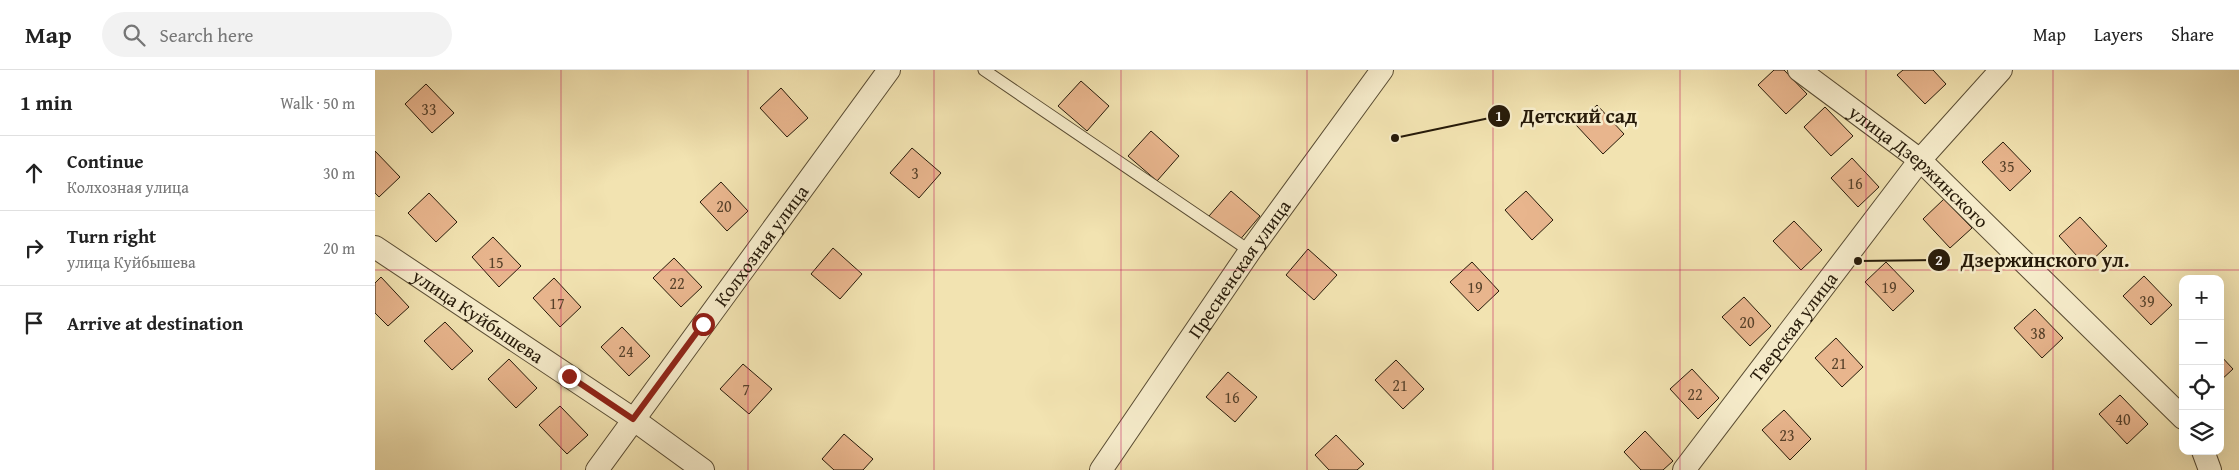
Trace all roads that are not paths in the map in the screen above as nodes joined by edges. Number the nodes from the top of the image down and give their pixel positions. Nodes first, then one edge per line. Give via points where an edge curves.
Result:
1 (889, 70) edge
2 (984, 70) edge
3 (1382, 70) edge
4 (1799, 70) edge
5 (2001, 70) edge
6 (1920, 160) junction
7 (375, 247) edge
8 (1250, 251) junction
9 (2179, 414) edge
10 (633, 419) junction
11 (2204, 455) edge
12 (597, 470) edge
13 (703, 470) edge
14 (1101, 470) edge
15 (1684, 470) edge
16 (2210, 470) edge

1 - 10 street, Колхозная улица
2 - 8 lane
3 - 8 street, Пресненская улица
4 - 6 street, улица Дзержинского
5 - 6 street, Тверская улица
6 - 9 street, улица Дзержинского
6 - 15 street, Тверская улица
7 - 10 street, улица Куйбышева
8 - 14 street, Пресненская улица
10 - 12 street, Колхозная улица
10 - 13 street, улица Куйбышева
11 - 16 street

